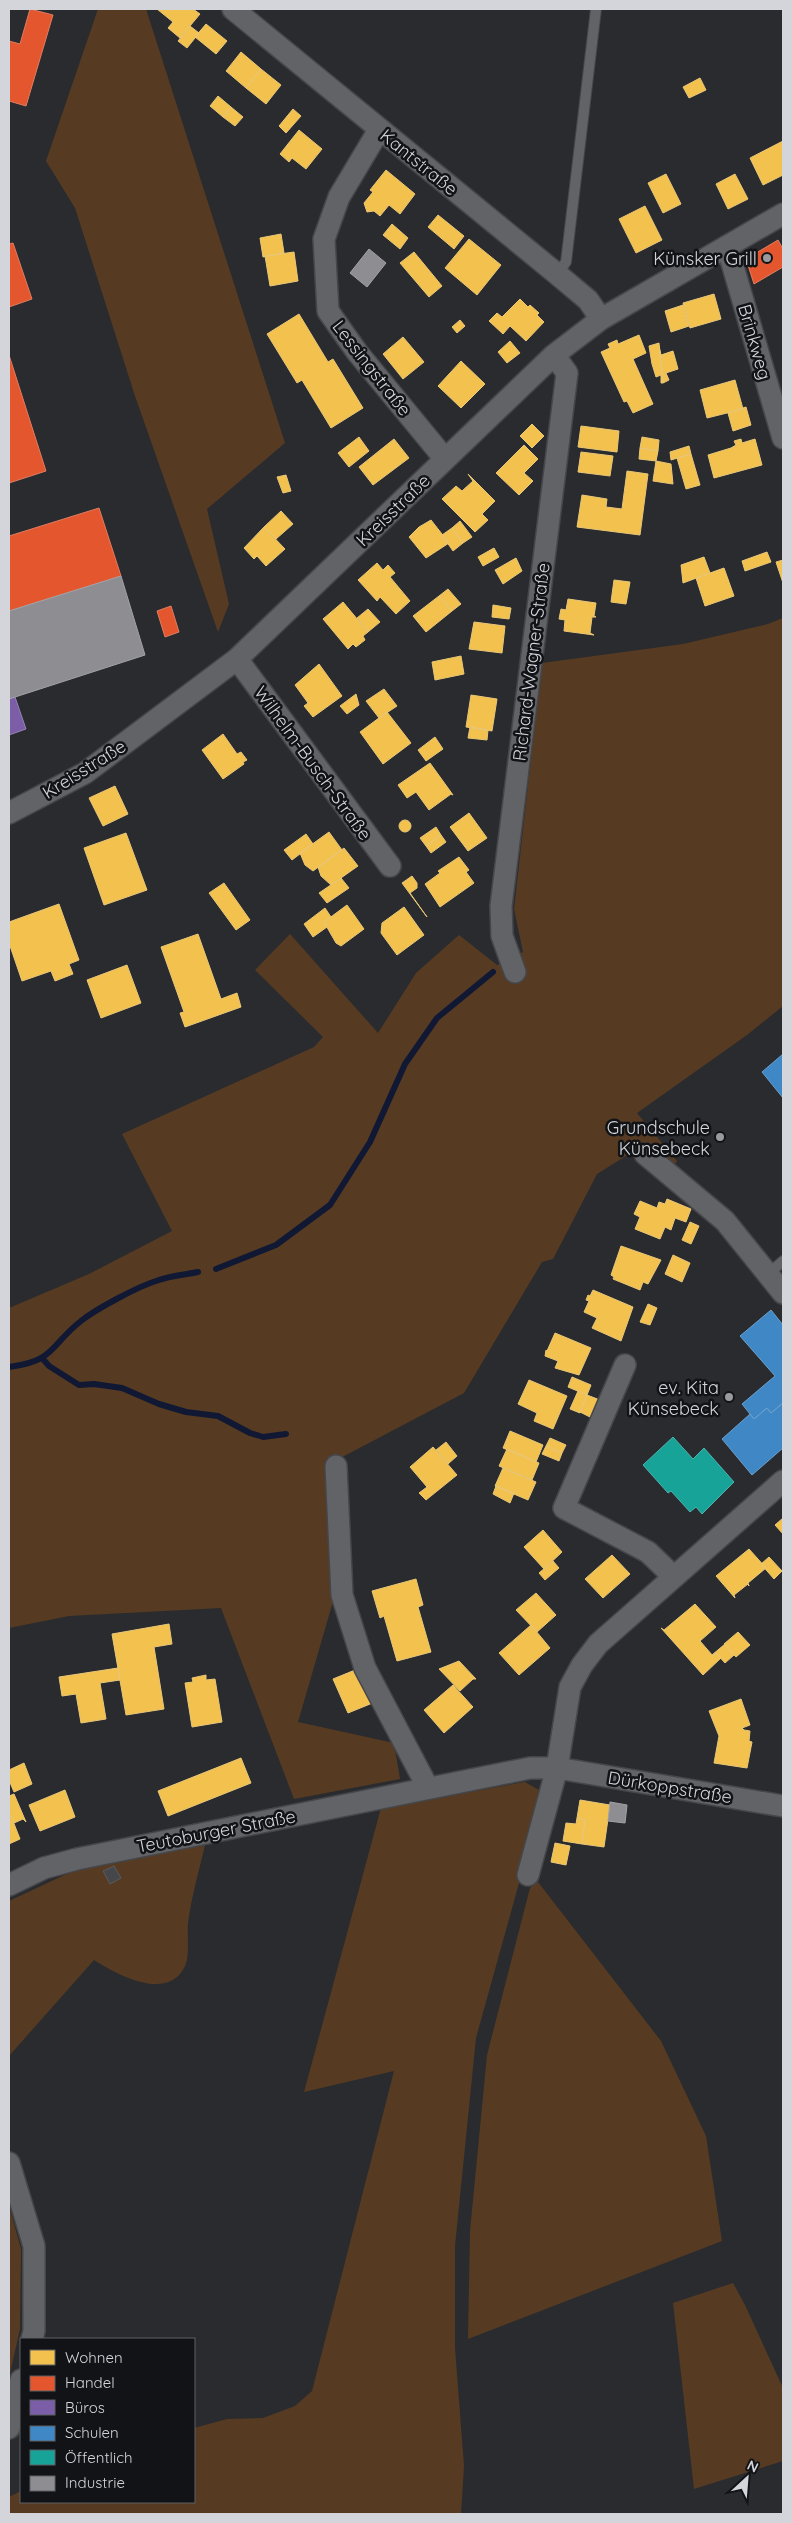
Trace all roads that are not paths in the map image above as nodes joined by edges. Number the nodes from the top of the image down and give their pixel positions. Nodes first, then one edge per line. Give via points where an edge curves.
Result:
1 (233, 9) edge
2 (596, 9) edge
3 (379, 130) junction
4 (783, 214) edge
5 (727, 246) junction
6 (557, 274) junction
7 (601, 319) junction
8 (554, 355) junction
9 (783, 438) edge
10 (445, 459) junction
11 (237, 659) junction
12 (9, 813) edge
13 (390, 866) dead end
14 (515, 972) dead end
15 (645, 1154) dead end
16 (776, 1267) edge
17 (783, 1294) edge
18 (625, 1365) dead end
19 (336, 1466) dead end
20 (783, 1481) edge
21 (674, 1577) junction
22 (557, 1768) junction
23 (428, 1788) junction
24 (783, 1806) edge
25 (528, 1875) dead end
26 (9, 1885) edge
27 (9, 2163) edge
28 (32, 2338) edge
29 (20, 2384) edge
30 (9, 2428) edge

1 - 3 street, Kantstraße
2 - 6 lane via 566,262
3 - 6 street, Kantstraße
3 - 10 street, Lessingstraße via 339,197 324,239 328,311 357,352
4 - 5 street, Kreisstraße
5 - 7 street, Kreisstraße
5 - 9 street, Brinkweg
6 - 7 street, Kantstraße via 588,300
7 - 8 street, Kreisstraße
8 - 10 street, Kreisstraße
8 - 14 street, Richard-Wagner-Straße via 567,373 501,906 502,936
10 - 11 street, Kreisstraße
11 - 12 street, Kreisstraße via 85,773
11 - 13 street, Wilhelm-Busch-Straße
15 - 16 street
16 - 17 street
18 - 21 street via 564,1508 648,1552
19 - 23 street via 342,1595 365,1668
20 - 21 street
21 - 22 street via 598,1644 582,1665 570,1687
22 - 23 street, Teutoburger Straße via 530,1768
22 - 24 street, Dürkoppstraße
22 - 25 street
23 - 26 street, Teutoburger Straße via 77,1859 44,1868
27 - 28 street via 34,2246
29 - 30 street

